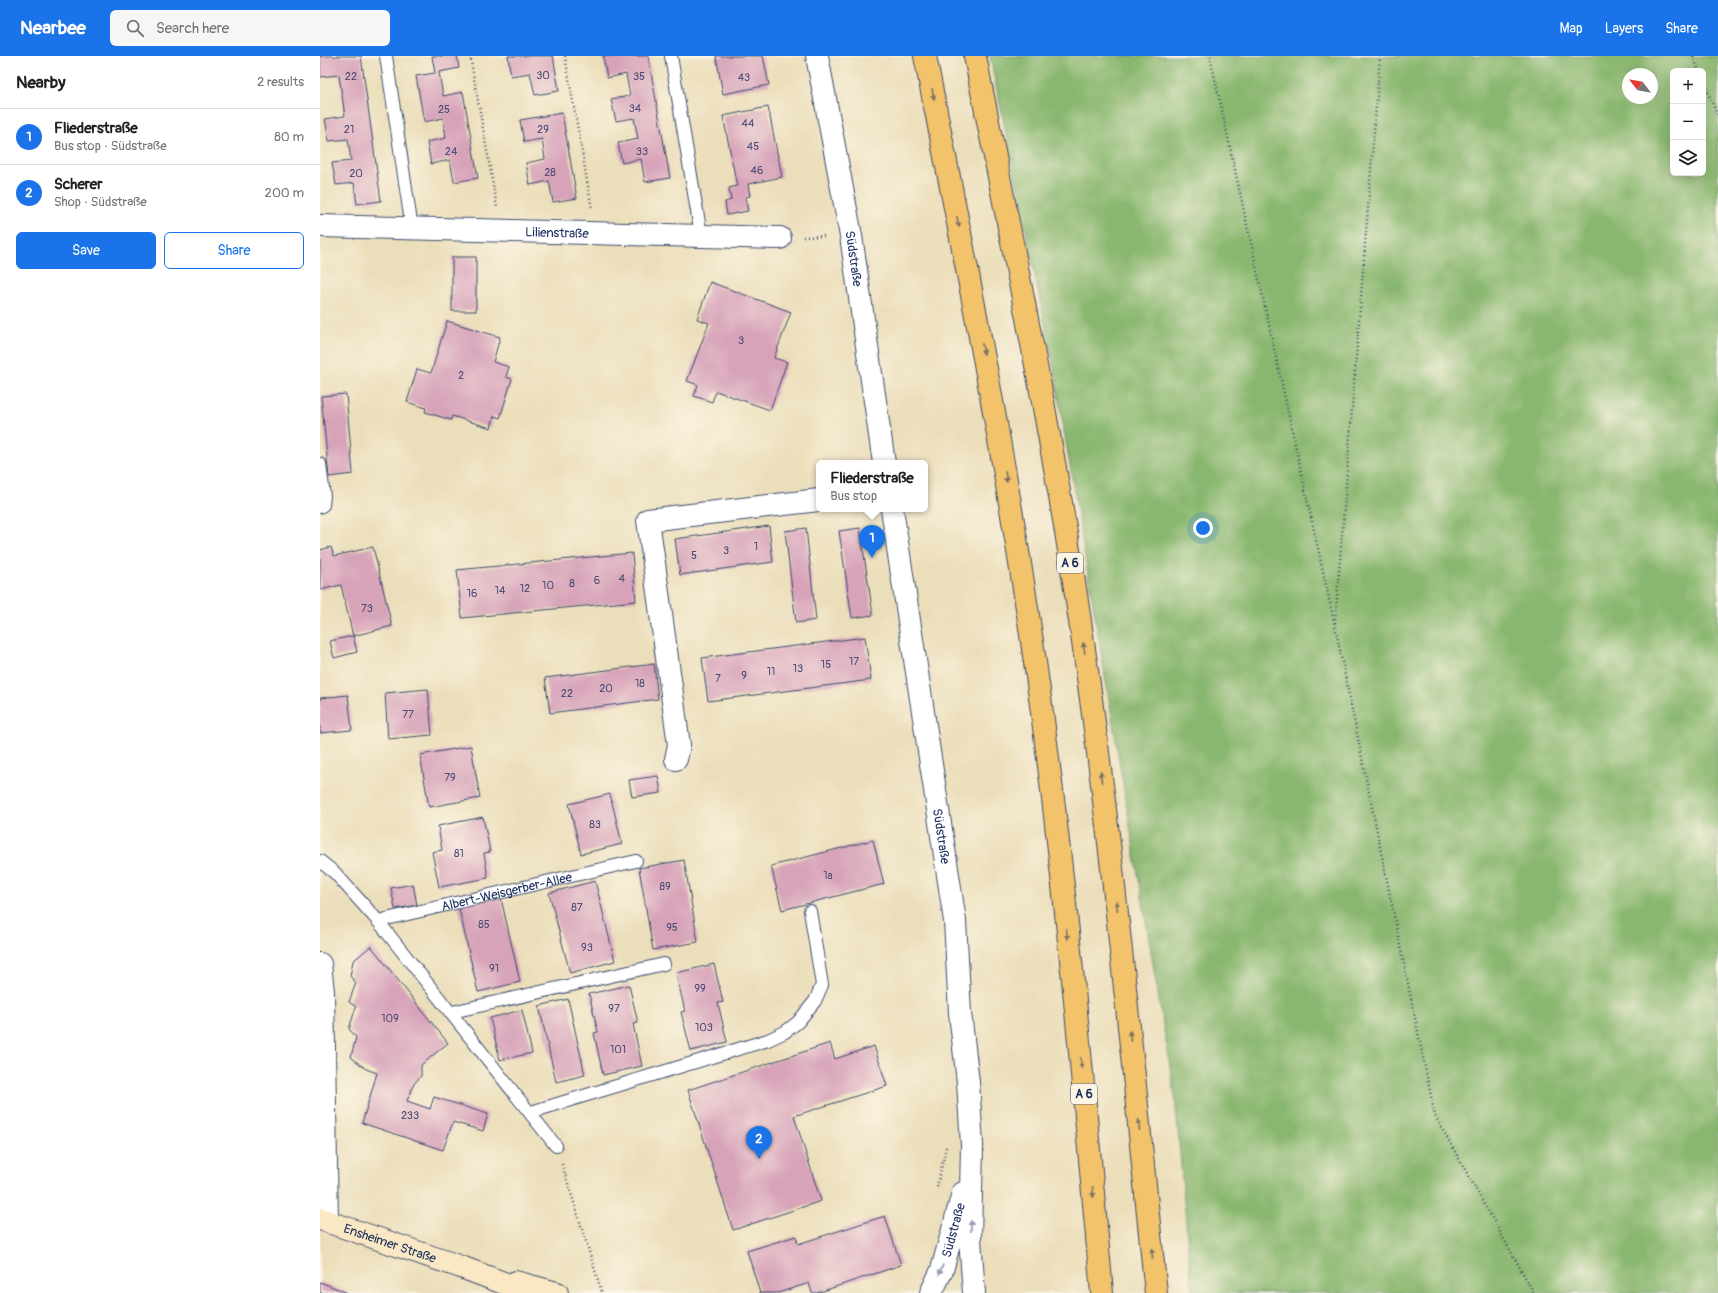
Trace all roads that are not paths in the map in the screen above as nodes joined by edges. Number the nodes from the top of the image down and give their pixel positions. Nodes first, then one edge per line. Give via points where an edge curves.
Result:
1 (386, 56) edge
2 (671, 56) edge
3 (817, 56) edge
4 (925, 56) edge
5 (975, 56) edge
6 (320, 226) edge
7 (412, 229) junction
8 (701, 235) junction
9 (780, 238) road end
10 (884, 460) edge
11 (320, 464) edge
12 (816, 500) edge
13 (320, 507) edge
14 (892, 512) edge
15 (676, 759) dead end
16 (320, 861) edge
17 (636, 861) dead end
18 (810, 911) dead end
19 (378, 921) junction
20 (320, 964) edge
21 (664, 964) dead end
22 (452, 1012) junction
23 (531, 1112) junction
24 (556, 1146) road end
25 (972, 1165) junction
26 (324, 1220) edge
27 (461, 1267) junction
28 (530, 1293) edge
29 (557, 1293) edge
30 (931, 1293) edge
31 (974, 1293) edge
32 (1102, 1293) edge
33 (1156, 1293) edge

1 - 7 lane
2 - 8 lane
3 - 10 street, Südstraße via 850,236
4 -> 32 highway, A 6 via 996,420 1035,663 1083,1081
33 -> 5 highway, A 6 via 1116,893 1085,654 1044,407
6 - 7 street, Lilienstraße
7 - 8 street, Lilienstraße
8 - 9 street, Lilienstraße
11 - 13 lane via 324,496 323,505
12 - 15 street via 648,520 679,745
14 - 25 street, Südstraße via 955,921
16 - 19 lane via 335,873
17 - 19 lane, Albert-Weisgerber-Allee
18 - 23 lane via 822,985 816,1001 785,1032 761,1042
19 - 22 lane
20 - 26 street via 323,992
21 - 22 lane
22 - 23 lane
23 - 24 lane
25 -> 30 street, Südstraße via 942,1270
31 -> 25 street, Südstraße via 970,1239
26 - 27 main road, Ensheimer Straße
27 - 28 main road, Ensheimer Straße
27 - 29 main road, Ensheimer Straße

